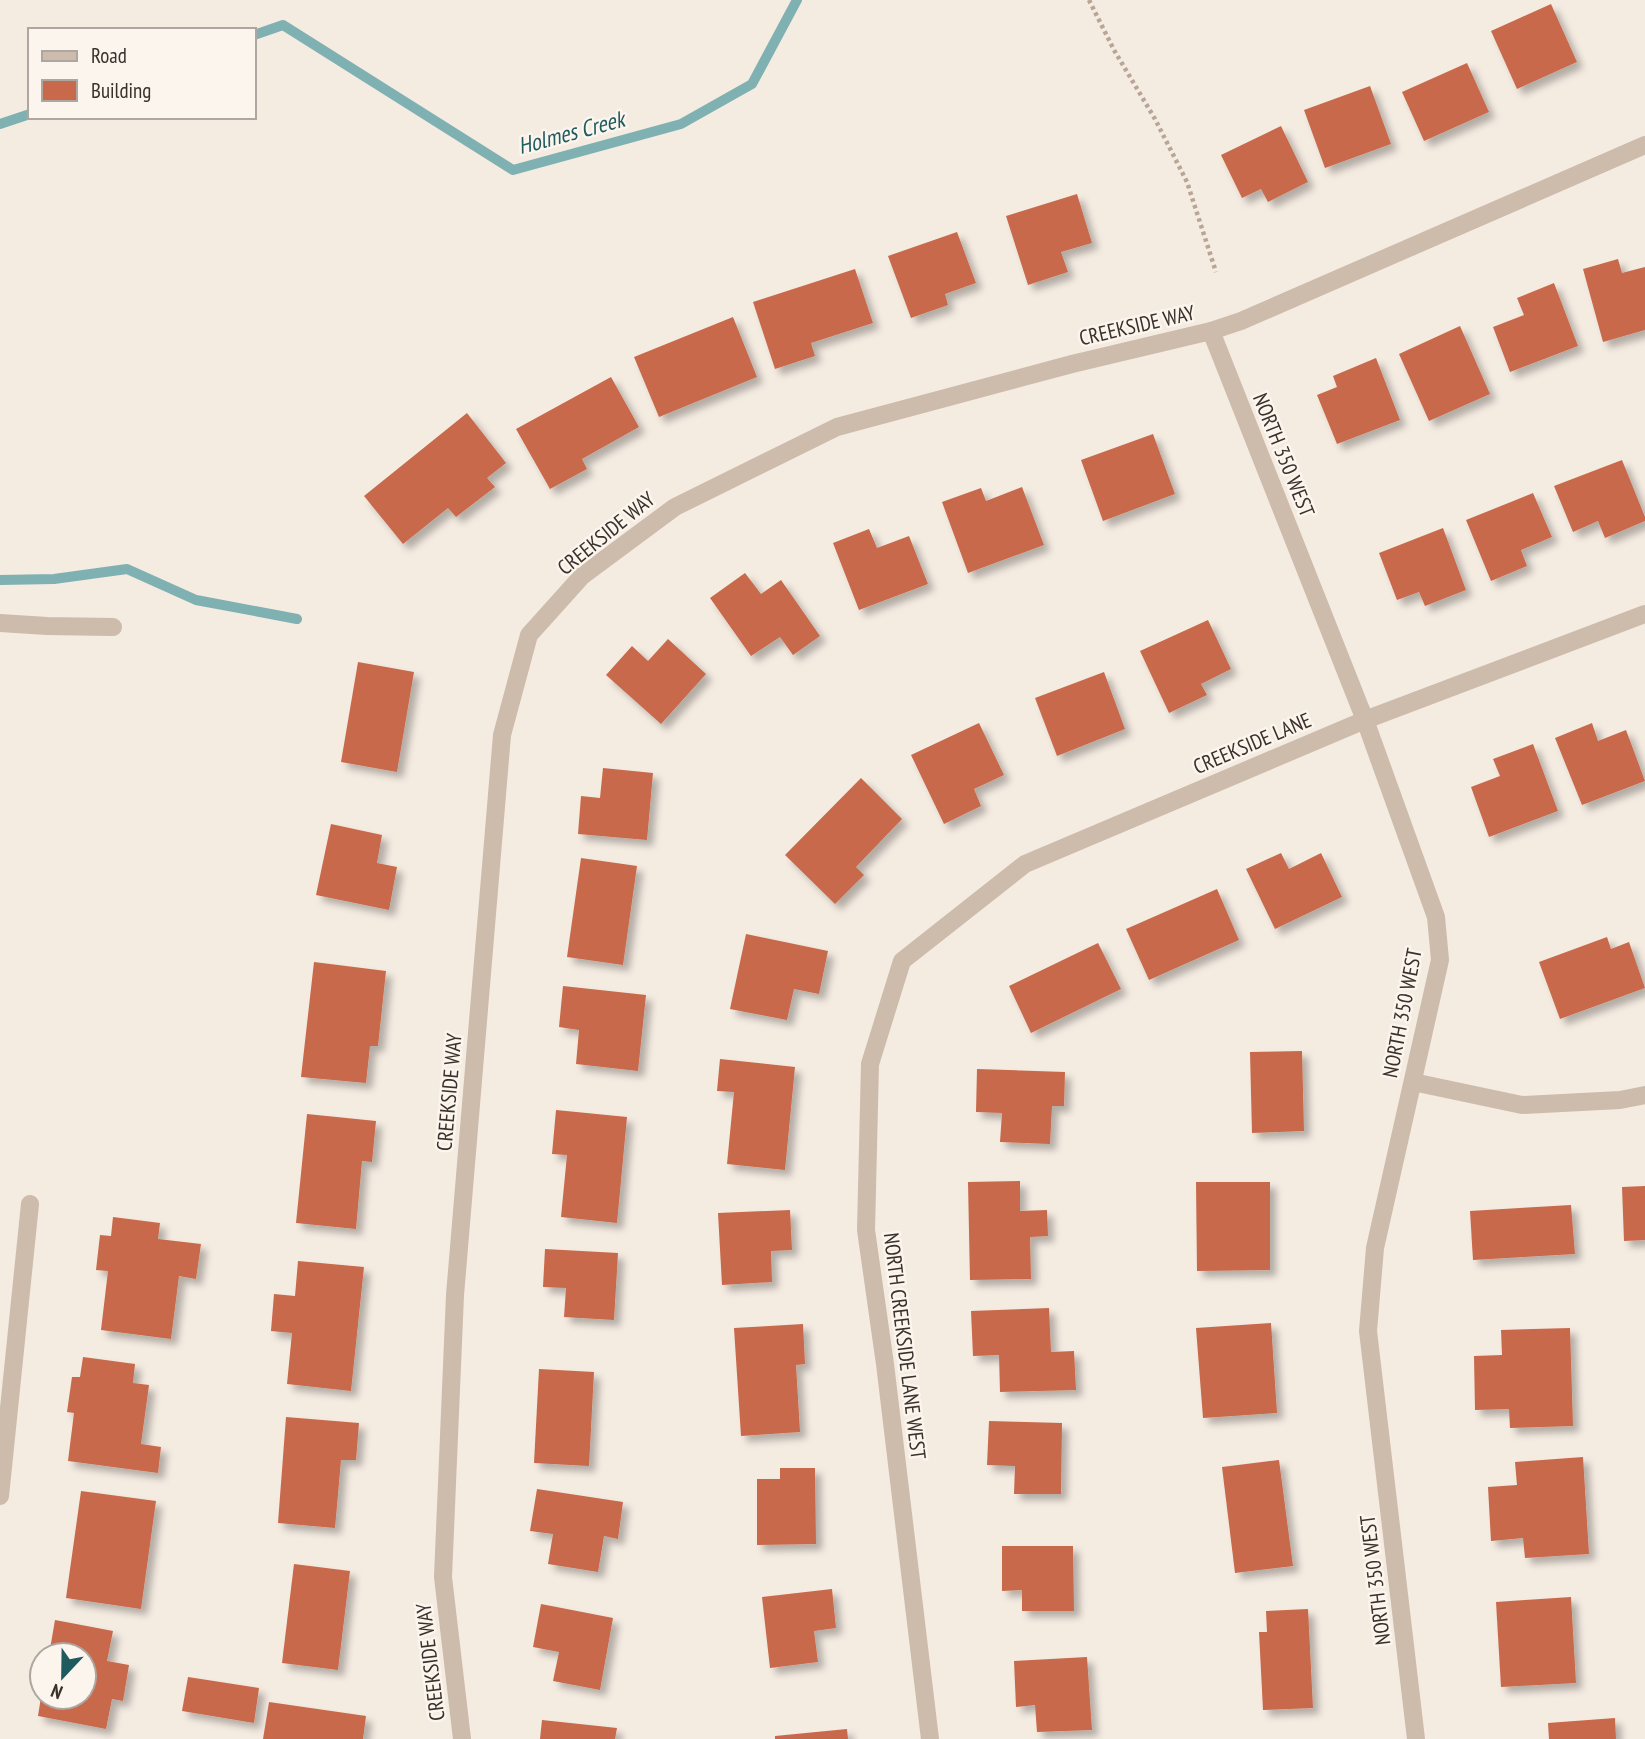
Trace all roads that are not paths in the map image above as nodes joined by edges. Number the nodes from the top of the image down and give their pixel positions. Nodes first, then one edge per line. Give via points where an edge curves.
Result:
1 (1645, 145) edge
2 (1210, 331) junction
3 (1645, 614) edge
4 (0, 623) edge
5 (113, 627) dead end
6 (1365, 720) junction
7 (902, 961) joint
8 (1413, 1082) junction
9 (1645, 1095) edge
10 (30, 1204) dead end
11 (0, 1496) edge
12 (462, 1739) edge
13 (930, 1739) edge
14 (1416, 1739) edge

1 - 2 street, CREEKSIDE WAY
2 - 6 street, NORTH 350 WEST
2 - 12 street, CREEKSIDE WAY via 837,427 675,507 582,576 529,635 502,735 455,1295 443,1577
3 - 6 street, CREEKSIDE LANE
4 - 5 street
6 - 7 street, CREEKSIDE LANE via 1024,864
6 - 8 street, NORTH 350 WEST via 1436,917 1440,960
7 - 13 street, NORTH CREEKSIDE LANE WEST via 870,1064 866,1230
8 - 9 street via 1522,1105
8 - 14 street, NORTH 350 WEST via 1376,1248 1368,1331
10 - 11 street

